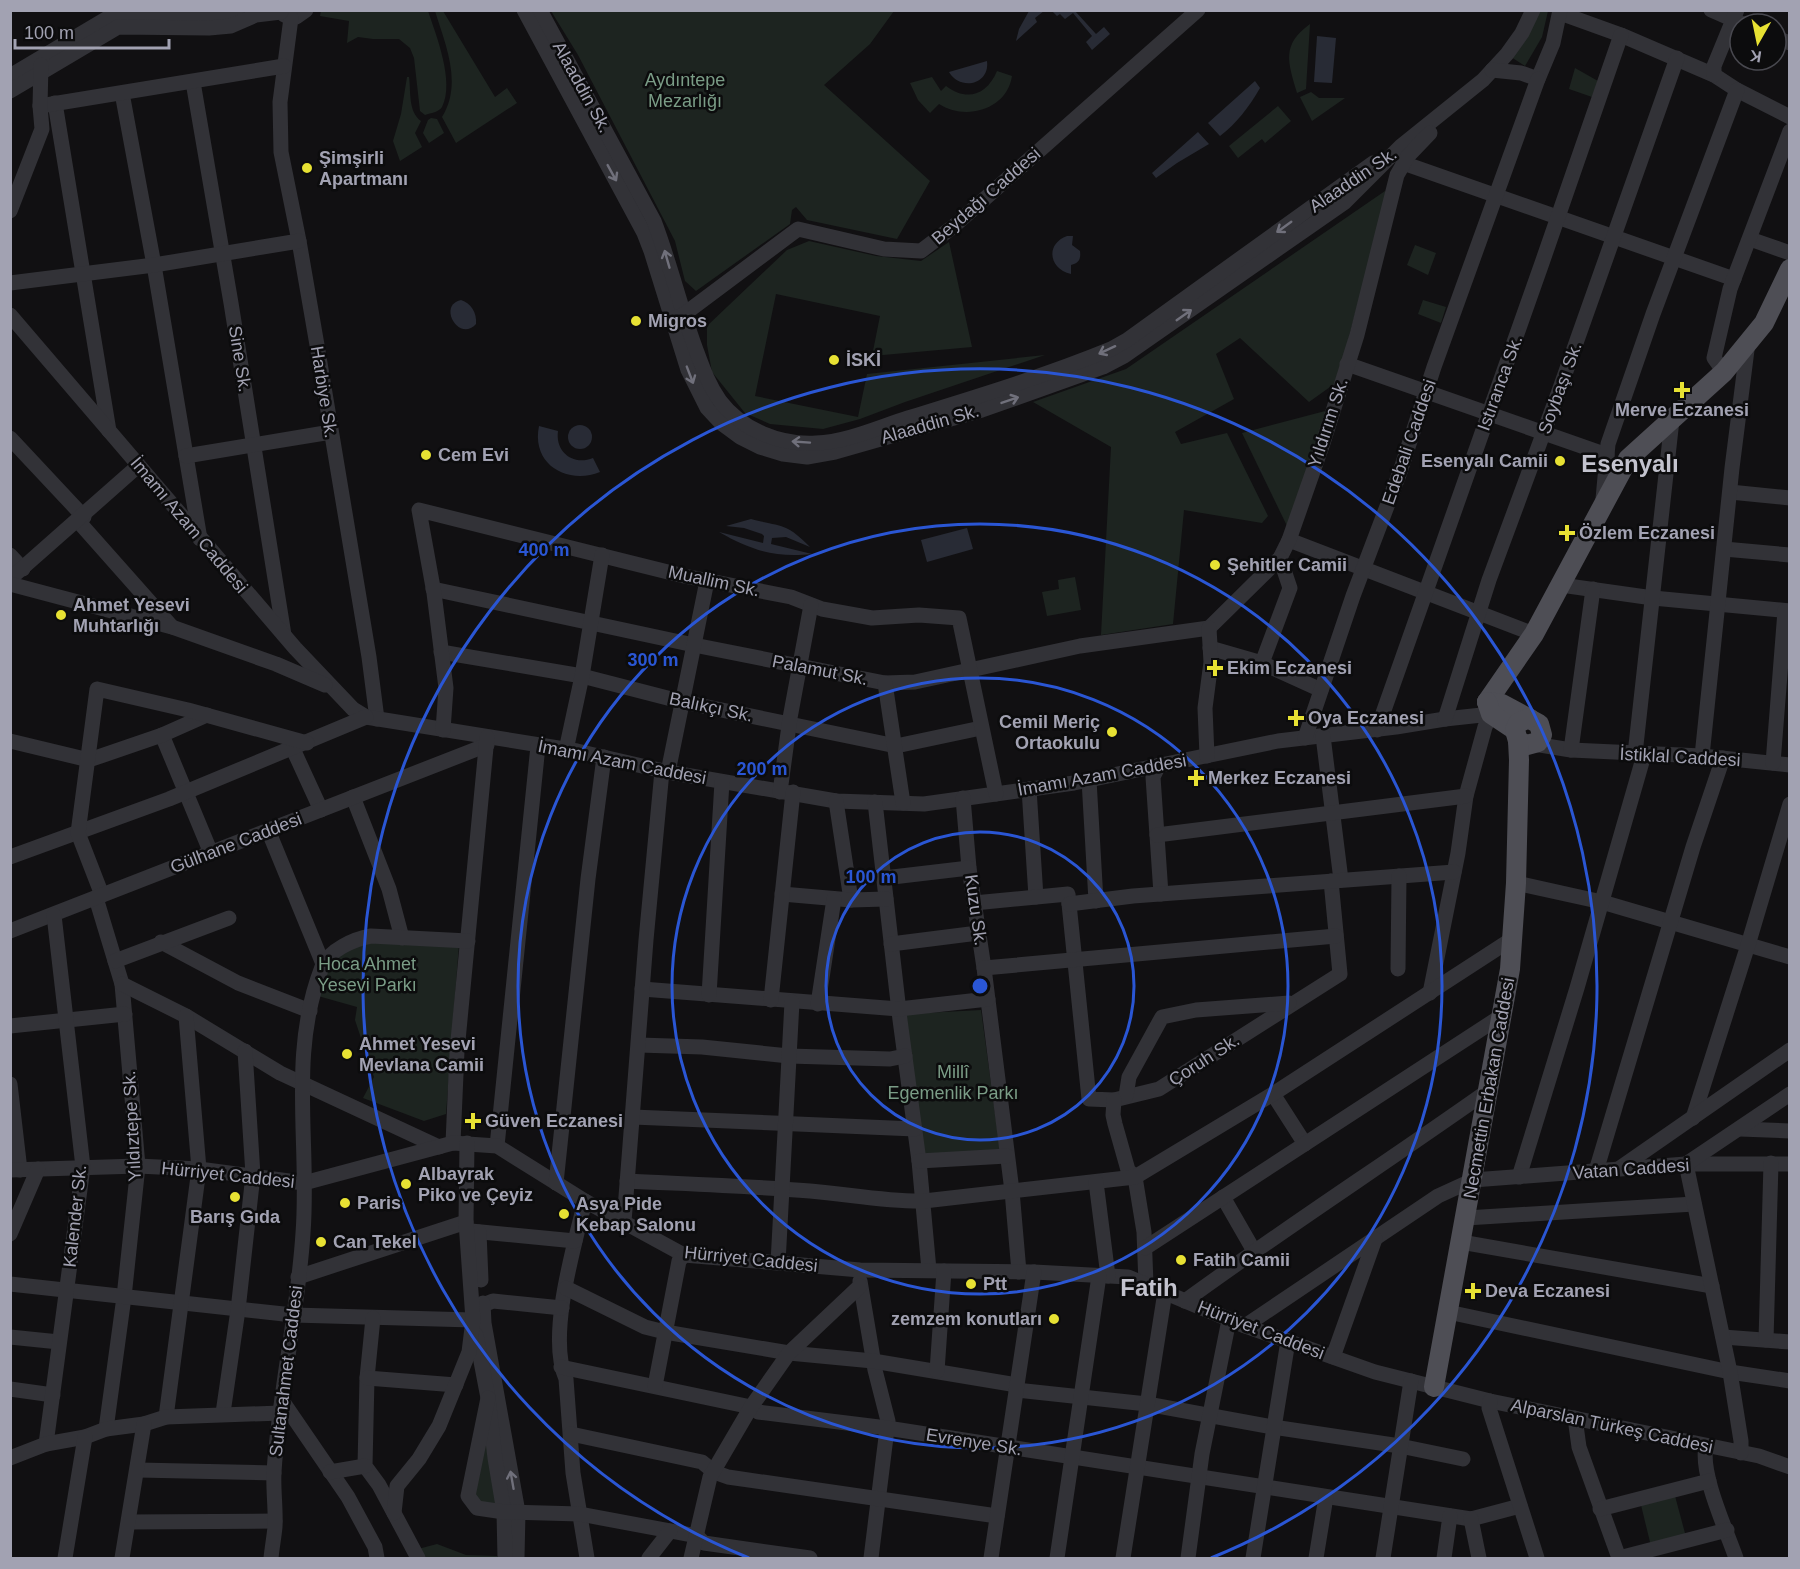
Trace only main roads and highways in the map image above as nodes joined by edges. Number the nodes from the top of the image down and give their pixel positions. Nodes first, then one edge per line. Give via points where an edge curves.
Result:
1 (1790, 268) edge
2 (1434, 1387) road end

1 - 2 main road, Necmettin Erbakan Caddesi via 1764,323 1724,372 1628,459 1493,707 1528,734 1518,787 1510,969

